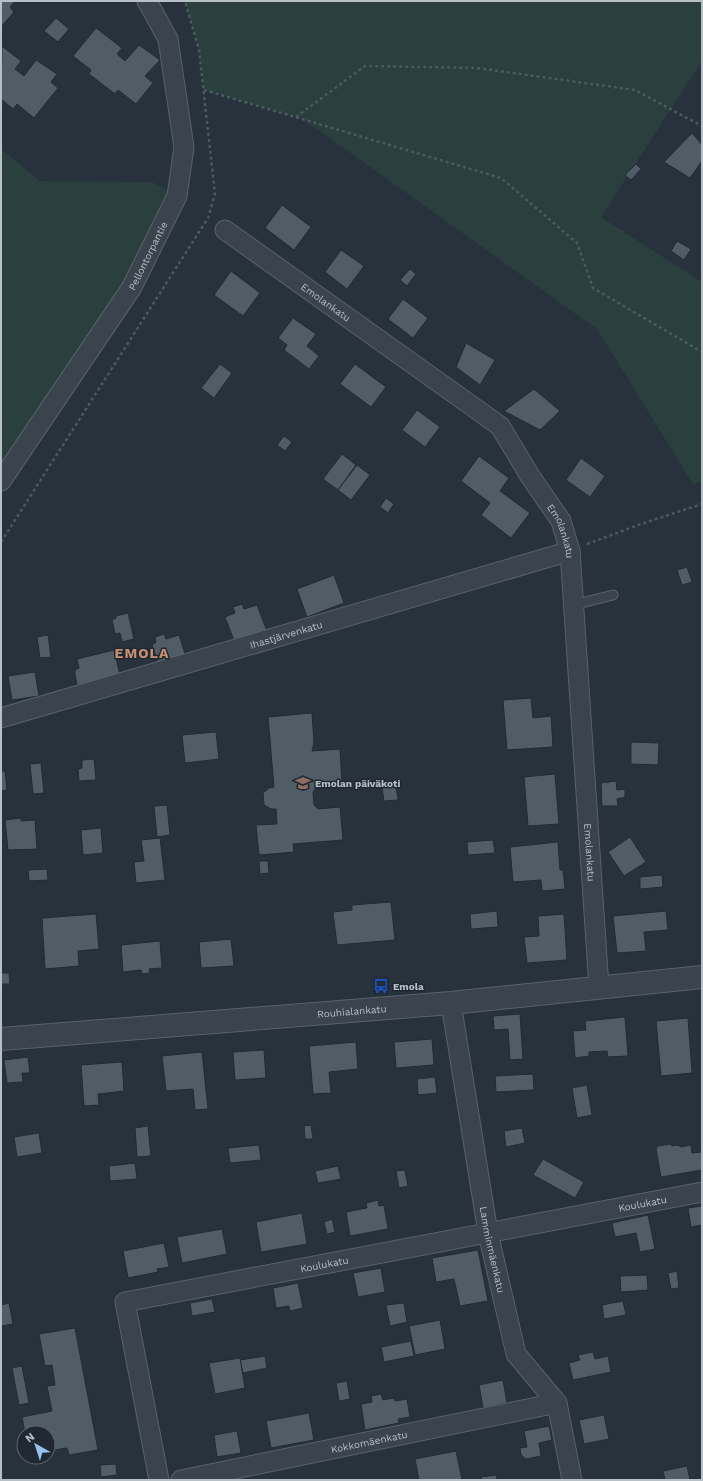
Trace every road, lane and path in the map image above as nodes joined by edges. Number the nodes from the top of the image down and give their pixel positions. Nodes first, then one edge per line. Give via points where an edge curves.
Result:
1 (147, 1) edge
2 (204, 90) dead end
3 (296, 117) junction
4 (702, 126) edge
5 (225, 230) dead end
6 (702, 352) edge
7 (1, 481) edge
8 (702, 504) edge
9 (570, 551) junction
10 (613, 595) dead end
11 (573, 604) junction
12 (1, 718) edge
13 (702, 977) edge
14 (599, 988) junction
15 (451, 1003) junction
16 (1, 1039) edge
17 (702, 1192) edge
18 (488, 1233) junction
19 (557, 1403) junction
20 (159, 1480) edge
21 (181, 1480) edge
22 (572, 1480) edge

1 - 7 street, Pellontorpantie via 168,39 184,147 177,196 132,287
2 - 3 path
3 - 4 path via 365,66 477,68 634,90
3 - 6 path via 501,178 577,243 593,288
5 - 9 street, Emolankatu via 500,426 561,521
8 - 9 path
9 - 11 street, Emolankatu
9 - 12 street, Ihastjärvenkatu
10 - 11 lane
11 - 14 street, Emolankatu
13 - 14 street, Rouhialankatu
14 - 15 street, Rouhialankatu
15 - 16 street, Rouhialankatu
15 - 18 street, Lamminmäenkatu
17 - 18 street, Koulukatu
18 - 19 street, Lamminmäenkatu via 516,1354
18 - 20 street, Koulukatu via 125,1302
19 - 21 street, Kokkomäenkatu
19 - 22 street, Lamminmäenkatu

